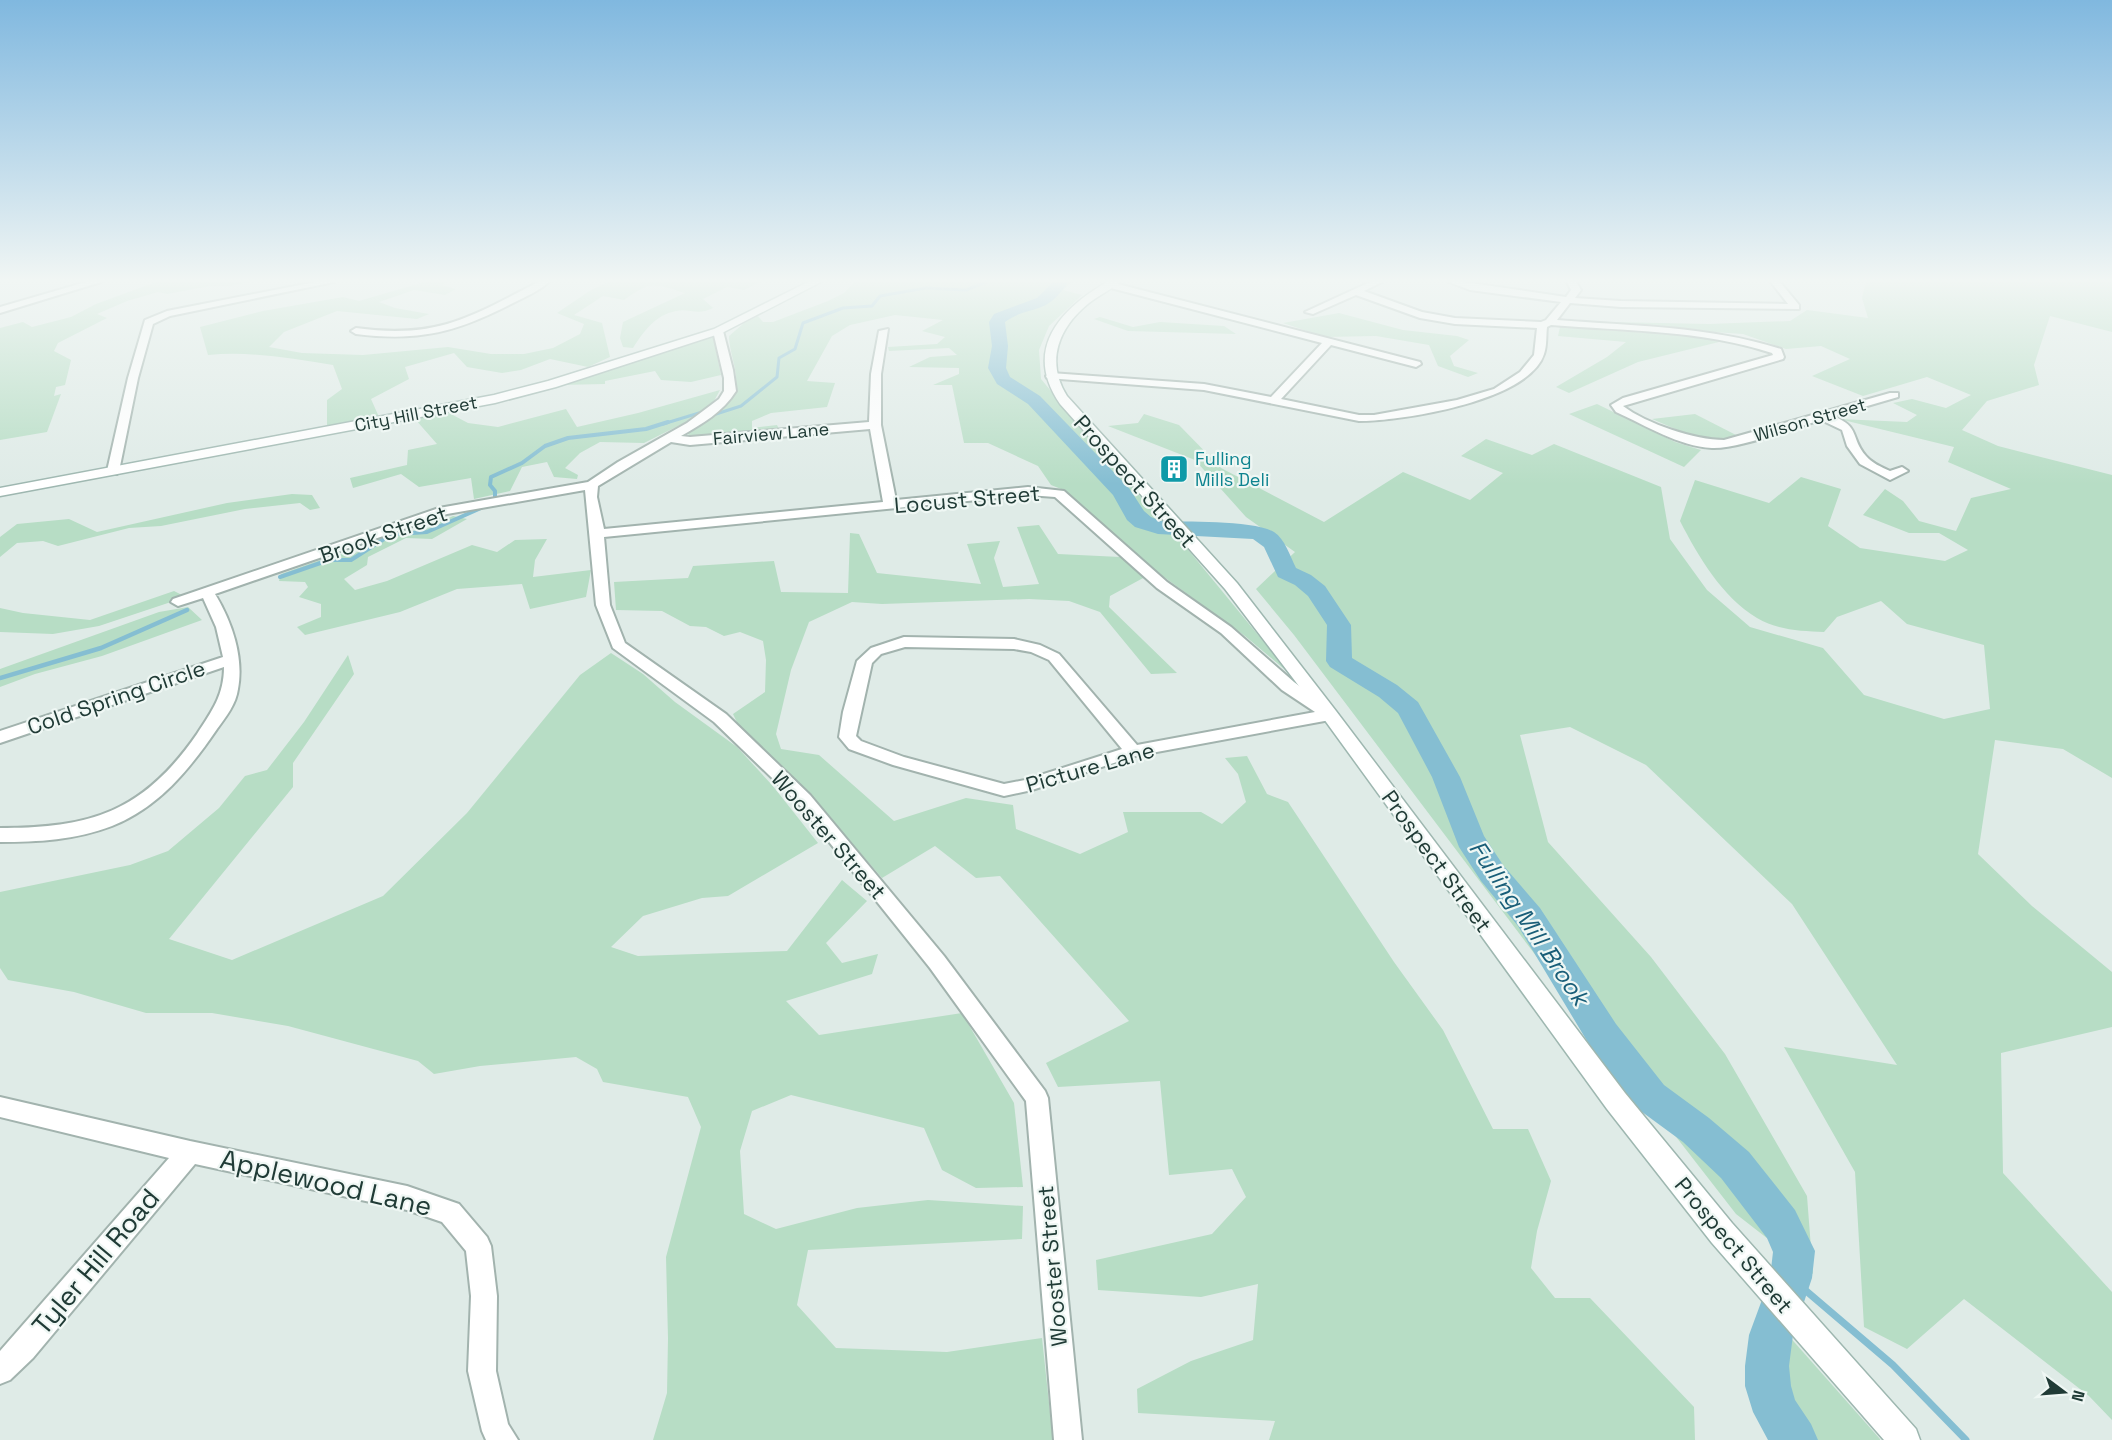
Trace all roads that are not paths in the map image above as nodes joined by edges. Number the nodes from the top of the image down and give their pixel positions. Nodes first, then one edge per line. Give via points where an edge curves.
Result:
1 (141, 349) edge
2 (661, 349) edge
3 (721, 349) edge
4 (881, 349) edge
5 (1051, 349) edge
6 (1321, 349) edge
7 (1357, 349) edge
8 (1540, 349) edge
9 (1773, 349) edge
10 (1416, 364) dead end
11 (1051, 376) junction
12 (1894, 395) dead end
13 (1274, 400) junction
14 (1824, 417) junction
15 (875, 425) junction
16 (668, 438) junction
17 (113, 471) junction
18 (1902, 471) dead end
19 (592, 485) junction
20 (0, 492) edge
21 (890, 505) junction
22 (597, 534) junction
23 (207, 592) junction
24 (178, 603) dead end
25 (232, 658) junction
26 (1330, 715) junction
27 (0, 737) edge
28 (1133, 751) junction
29 (0, 835) edge
30 (0, 1107) edge
31 (190, 1152) junction
32 (0, 1370) edge
33 (504, 1440) edge
34 (1068, 1440) edge
35 (1905, 1440) edge

1 - 17 street
2 - 17 main road, City Hill Street via 487,401
3 - 16 street via 729,394 713,410
4 - 15 street
5 - 11 main road
6 - 13 street
7 - 10 street
8 - 13 street via 1524,374 1498,391 1459,403 1359,418
9 - 14 street, Wilson Street via 1779,357 1617,405 1620,410 1708,446
11 - 13 street via 1204,387
11 - 26 main road, Prospect Street via 1081,422 1231,586
12 - 14 street, Wilson Street
14 - 18 street via 1844,424 1858,456 1872,467 1890,476
15 - 16 street, Fairview Lane via 690,441
15 - 21 street
16 - 19 street
17 - 20 main road, City Hill Street
19 - 22 street, Wooster Street
19 - 23 street, Brook Street via 444,511
21 - 22 street, Locust Street
21 - 26 street, Locust Street via 1028,491 1059,494 1162,585 1226,630 1288,686
22 - 34 street, Wooster Street via 603,605 618,645 720,718 804,799 937,962 1037,1098
23 - 24 street, Brook Street
23 - 25 street, Cold Spring Circle
25 - 27 street, Cold Spring Circle
25 - 29 street, Cold Spring Circle via 230,695 190,757 164,787 131,809 87,827 52,835
26 - 28 street, Picture Lane
26 - 35 main road, Prospect Street via 1616,1101 1773,1293
28 - 28 street, Picture Lane via 1004,790 899,761 855,745 847,736 865,662 876,651 904,642 1014,644 1054,657
30 - 31 street, Applewood Lane
31 - 32 street, Tyler Hill Road
31 - 33 street, Applewood Lane via 407,1198 450,1213 478,1246 484,1296 482,1371 496,1431

